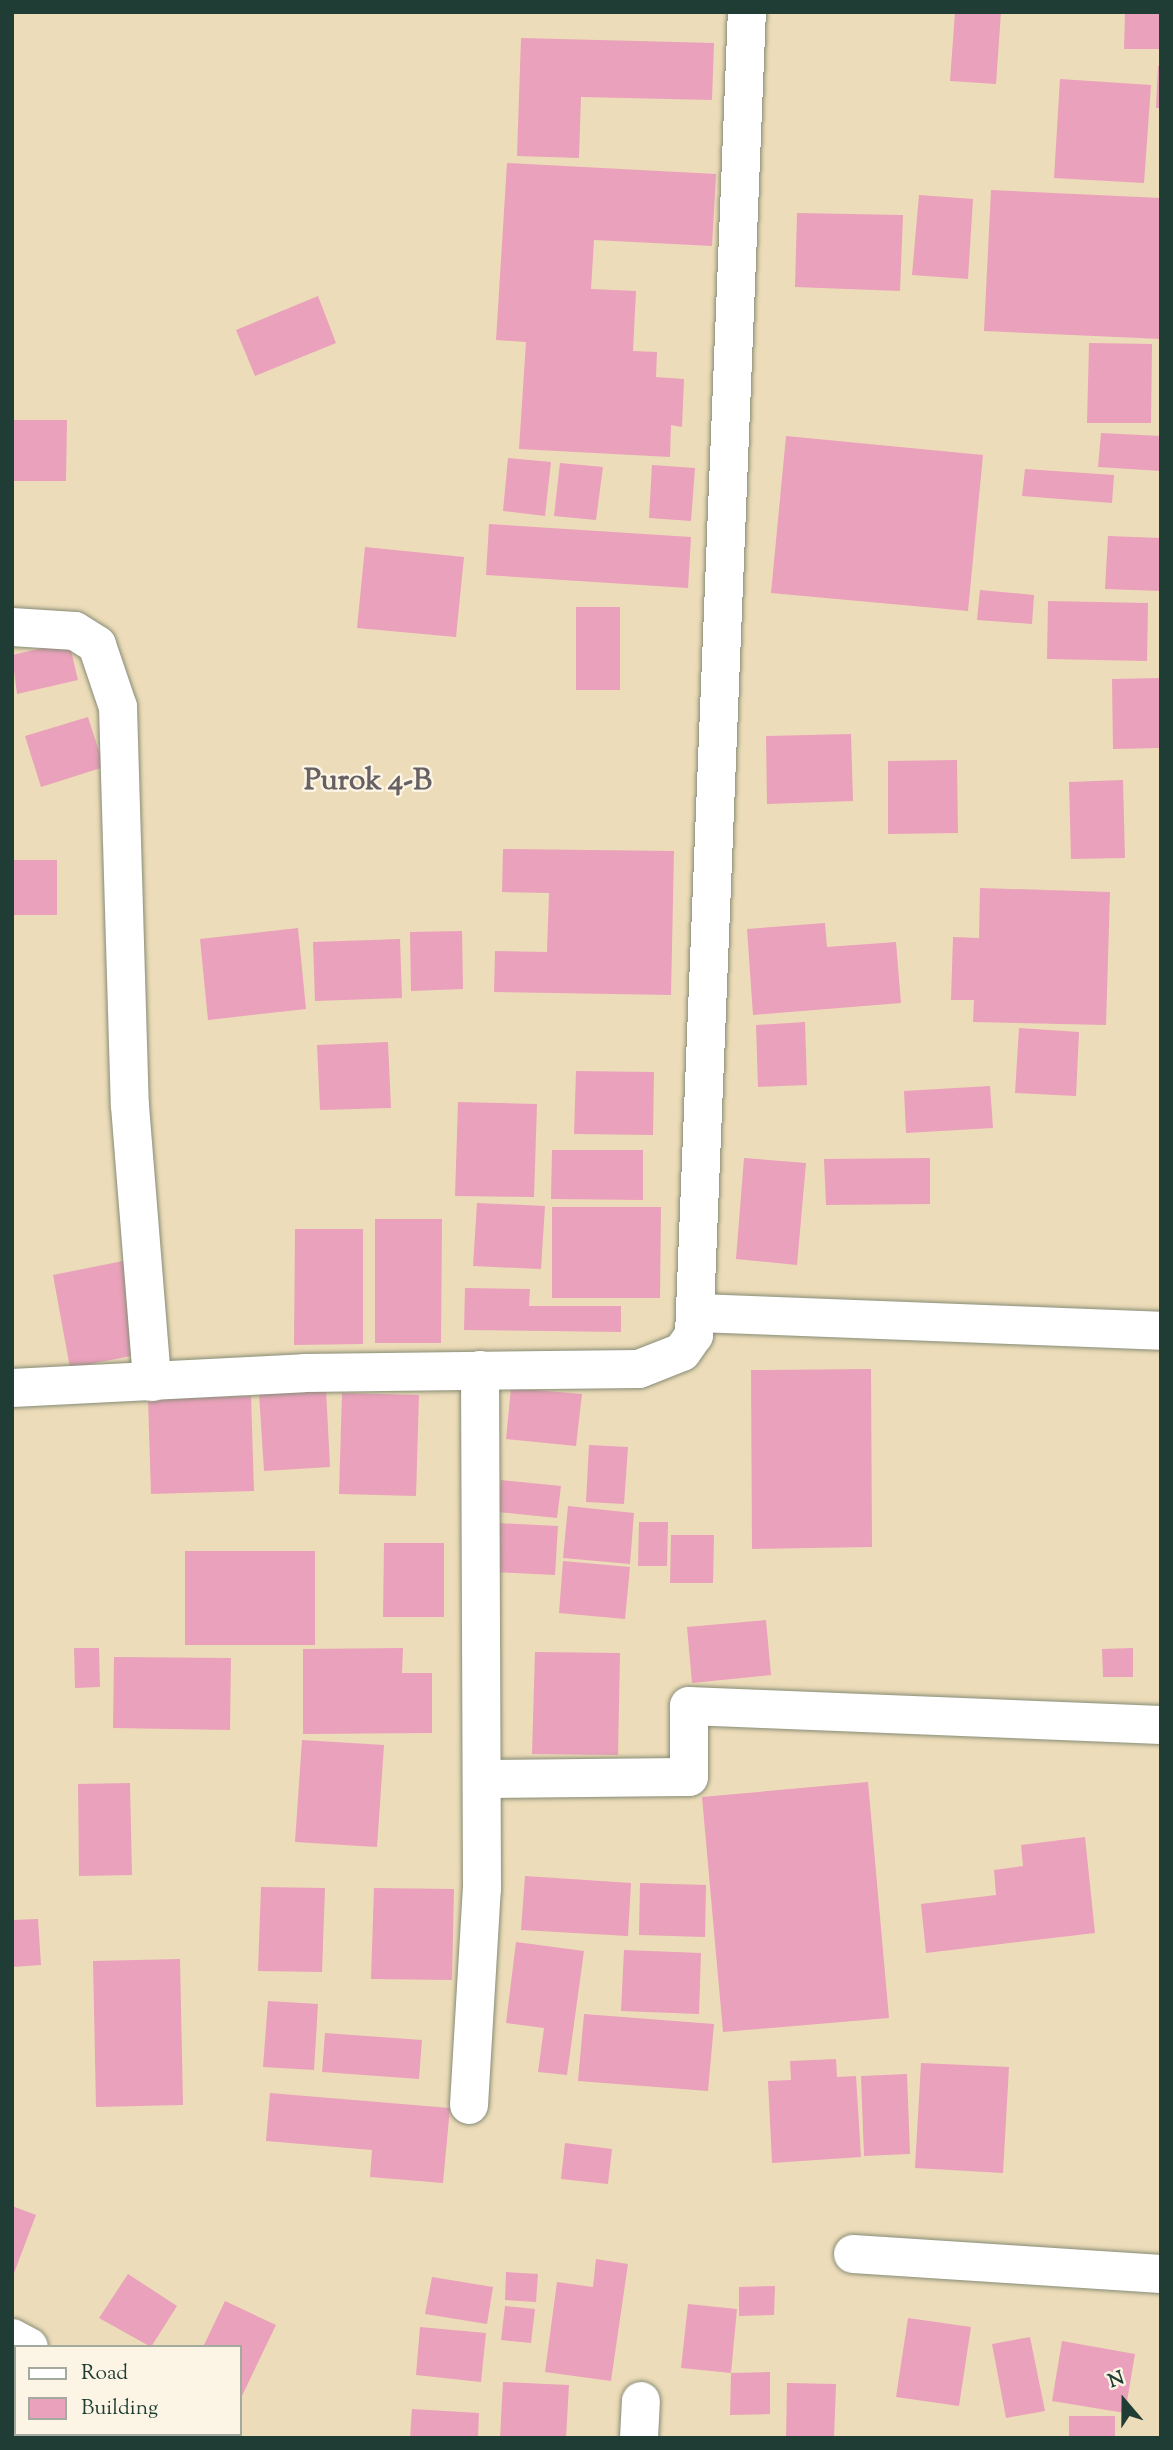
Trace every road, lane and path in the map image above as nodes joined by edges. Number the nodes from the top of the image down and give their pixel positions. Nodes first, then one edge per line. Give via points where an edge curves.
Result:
1 (747, 12) edge
2 (12, 627) edge
3 (698, 1313) junction
4 (1161, 1331) edge
5 (480, 1370) junction
6 (152, 1381) junction
7 (12, 1388) edge
8 (1161, 1725) edge
9 (483, 1779) junction
10 (469, 2105) dead end
11 (853, 2254) dead end
12 (1161, 2274) edge

1 - 3 street
2 - 6 street via 75,631 97,645 118,707 130,1106
3 - 4 street
3 - 5 street via 694,1335 661,1364
5 - 6 street
5 - 9 street
6 - 7 street
8 - 9 street via 689,1706 689,1777
9 - 10 street
11 - 12 street

